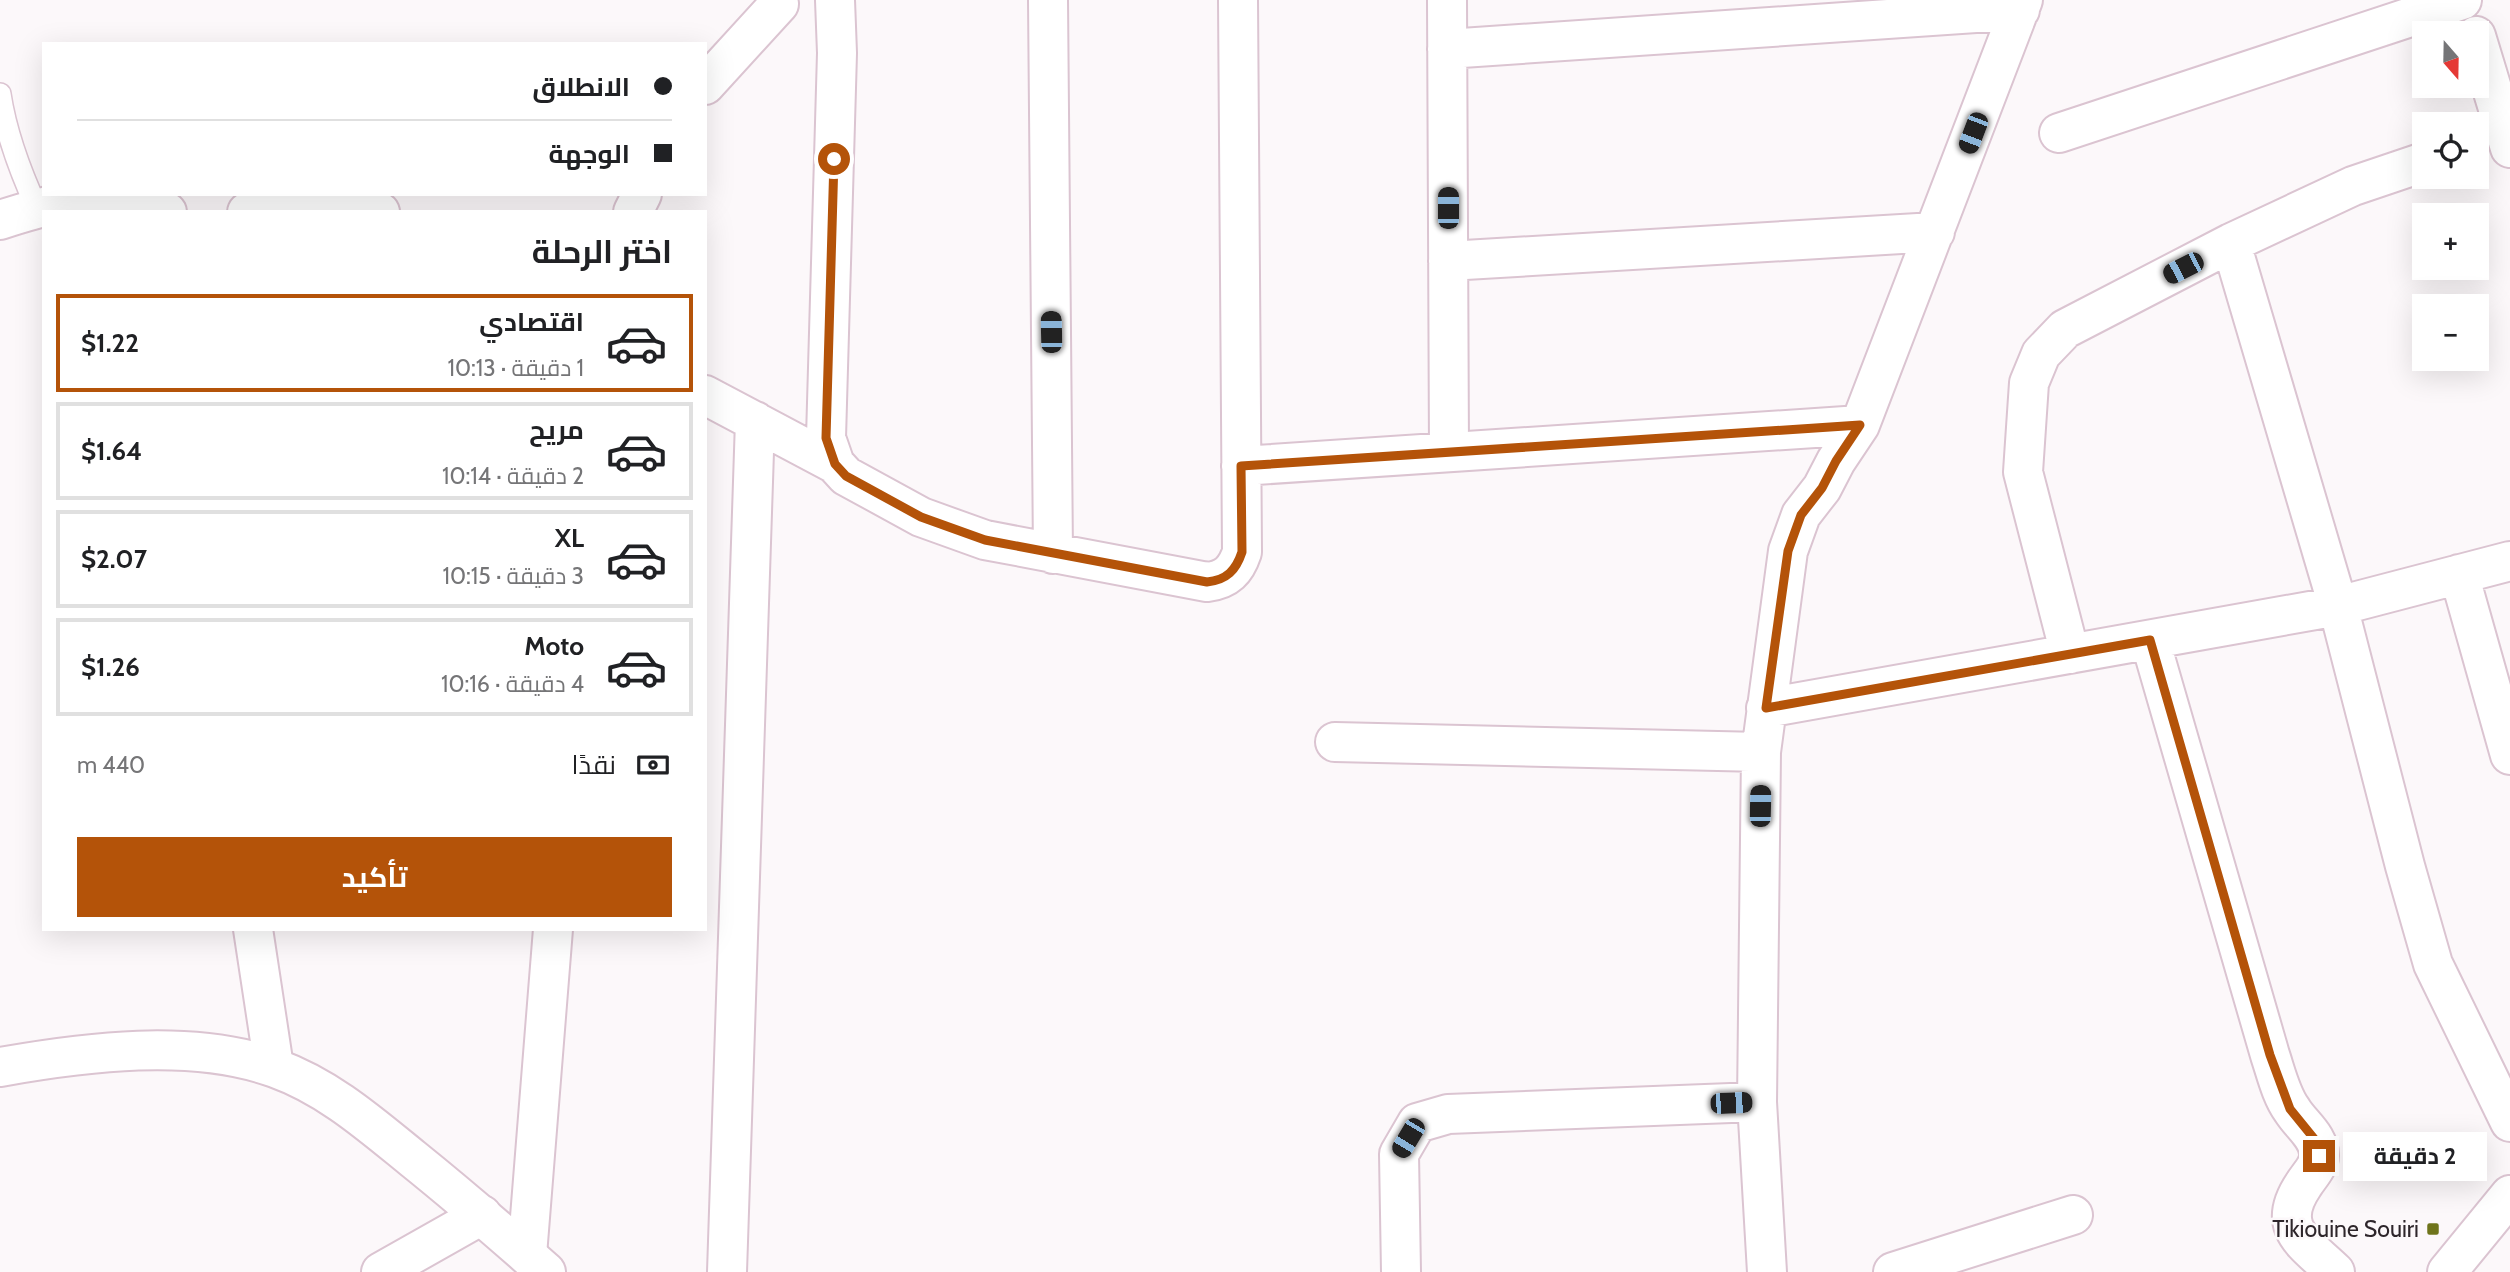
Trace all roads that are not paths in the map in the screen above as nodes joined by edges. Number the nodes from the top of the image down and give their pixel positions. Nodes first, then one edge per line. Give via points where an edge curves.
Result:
1 (1048, 0) edge
2 (1238, 0) edge
3 (1447, 0) edge
4 (2464, 0) edge
5 (774, 2) edge
6 (2022, 5) edge
7 (836, 7) edge
8 (2471, 21) edge
9 (1447, 48) junction
10 (707, 83) edge
11 (0, 94) edge
12 (2488, 98) edge
13 (2059, 133) dead end
14 (2497, 142) edge
15 (2412, 166) edge
16 (37, 208) junction
17 (160, 210) edge
18 (253, 210) edge
19 (370, 210) edge
20 (0, 220) edge
21 (1935, 232) junction
22 (2231, 243) junction
23 (1448, 261) junction
24 (707, 396) edge
25 (755, 422) junction
26 (1860, 425) junction
27 (1449, 452) junction
28 (835, 464) junction
29 (1241, 466) junction
30 (1052, 554) junction
31 (2510, 561) edge
32 (2459, 574) junction
33 (2338, 606) junction
34 (2150, 640) junction
35 (2070, 654) junction
36 (1766, 708) junction
37 (1335, 742) dead end
38 (1760, 752) junction
39 (2510, 755) edge
40 (253, 931) edge
41 (553, 931) edge
42 (0, 1067) edge
43 (274, 1068) junction
44 (1757, 1102) junction
45 (2510, 1122) edge
46 (2510, 1195) edge
47 (482, 1215) junction
48 (2073, 1215) dead end
49 (537, 1264) edge
50 (382, 1272) edge
51 (727, 1272) edge
52 (1401, 1272) edge
53 (1767, 1272) edge
54 (1893, 1272) edge
55 (2335, 1272) edge
56 (2447, 1272) edge

1 - 30 street
2 - 29 street
3 - 9 street
4 - 8 street
4 - 13 street
5 - 7 street
5 - 10 street
6 - 9 street
6 - 21 street
7 - 28 street via 826,438
9 - 23 street
11 - 16 lane via 10,140
12 - 14 street
15 - 22 street via 2353,186
16 - 17 street via 120,198
16 - 20 street
18 - 19 street via 281,200 309,198
21 - 23 street
21 - 26 street
22 - 33 street
22 - 35 street via 2065,329 2040,354 2029,383 2023,472
23 - 27 street
24 - 25 street
25 - 28 street
25 - 51 street
26 - 27 street
26 - 36 street via 1801,515 1788,551
27 - 29 street
28 - 30 street via 846,476 921,517 985,540
29 - 30 street via 1242,552 1228,576 1207,582
31 - 32 street
32 - 33 street
32 - 39 street
33 - 34 street
33 - 45 street via 2433,964
34 - 35 street
34 - 55 street via 2270,1055 2290,1109 2316,1141 2316,1165 2295,1196 2293,1231
35 - 36 street
36 - 38 street
37 - 38 street
38 - 44 street
40 - 43 street
41 - 49 street
42 - 43 street via 148,1051 205,1052
43 - 47 street via 355,1111
44 - 52 street via 1448,1114 1417,1123 1399,1154
44 - 53 street
46 - 56 street
47 - 49 street
47 - 50 street
48 - 54 street

